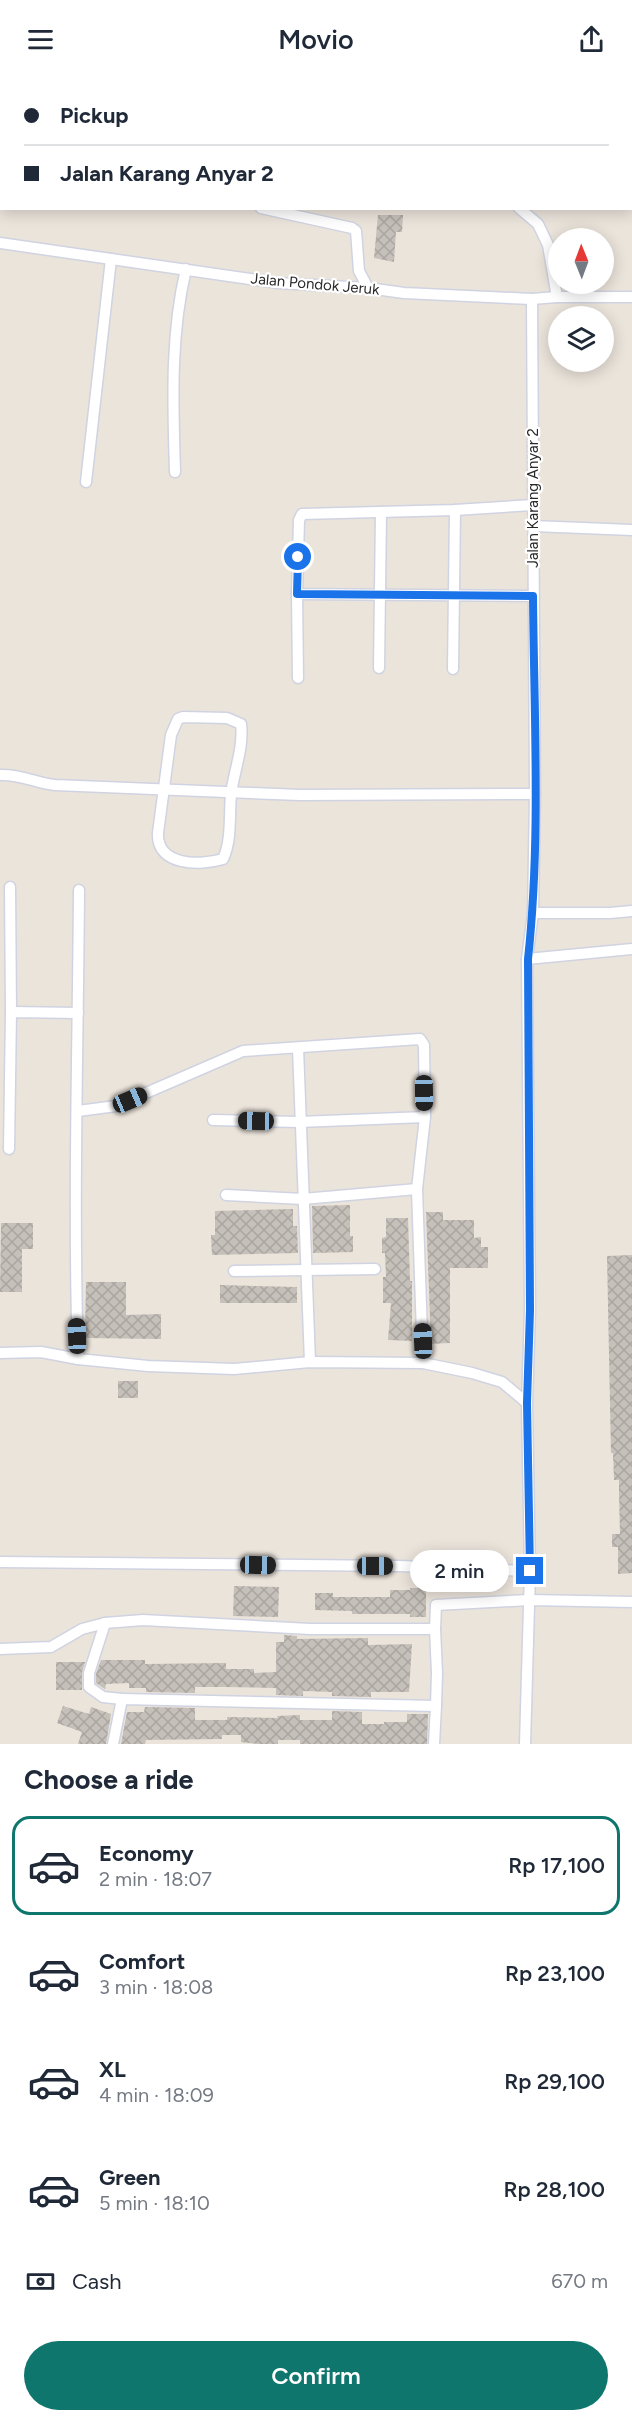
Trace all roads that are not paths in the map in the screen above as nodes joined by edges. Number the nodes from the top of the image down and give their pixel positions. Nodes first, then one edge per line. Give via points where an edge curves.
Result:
1 (521, 210) edge
2 (288, 211) edge
3 (0, 243) edge
4 (111, 259) junction
5 (186, 269) junction
6 (368, 288) junction
7 (556, 297) junction
8 (632, 297) edge
9 (532, 299) junction
10 (175, 472) dead end
11 (86, 482) dead end
12 (533, 505) junction
13 (455, 510) junction
14 (381, 512) junction
15 (533, 526) junction
16 (632, 530) edge
17 (297, 594) junction
18 (380, 594) junction
19 (454, 595) junction
20 (533, 596) junction
21 (380, 669) dead end
22 (453, 669) dead end
23 (298, 678) dead end
24 (0, 775) edge
25 (163, 790) junction
26 (231, 793) junction
27 (535, 794) junction
28 (79, 890) dead end
29 (6, 892) edge
30 (632, 911) edge
31 (533, 913) junction
32 (632, 949) edge
33 (528, 959) junction
34 (6, 971) edge
35 (11, 1012) junction
36 (78, 1013) junction
37 (6, 1042) edge
38 (298, 1048) junction
39 (78, 1111) junction
40 (5, 1116) edge
41 (425, 1117) junction
42 (213, 1120) dead end
43 (299, 1122) junction
44 (9, 1149) dead end
45 (417, 1189) junction
46 (226, 1195) dead end
47 (303, 1199) junction
48 (375, 1269) dead end
49 (307, 1270) junction
50 (234, 1271) dead end
51 (0, 1353) edge
52 (78, 1359) junction
53 (310, 1362) junction
54 (423, 1363) junction
55 (527, 1403) junction
56 (0, 1562) edge
57 (530, 1571) junction
58 (529, 1600) junction
59 (632, 1602) edge
60 (105, 1623) junction
61 (435, 1629) junction
62 (0, 1649) edge
63 (122, 1700) junction
64 (436, 1706) junction
65 (113, 1744) edge
66 (434, 1744) edge
67 (525, 1744) edge

1 - 7 street via 538,224 548,246
2 - 6 street via 356,231 359,271
3 - 4 street, Jalan Pondok Jeruk
4 - 5 street, Jalan Pondok Jeruk
4 - 11 street
5 - 6 street, Jalan Pondok Jeruk via 278,283
5 - 10 street via 179,299 172,388
6 - 9 street, Jalan Pondok Jeruk
7 - 8 street, Jalan Pondok Jeruk
7 - 9 street, Jalan Pondok Jeruk
9 - 12 street, Jalan Karang Anyar 2
12 - 13 street
12 - 15 street, Jalan Karang Anyar 2
13 - 14 street
13 - 19 street
14 - 17 street via 302,514
14 - 18 street
15 - 16 street
15 - 20 street, Jalan Karang Anyar 2
17 - 18 street
17 - 23 street
18 - 19 street
18 - 21 street
19 - 20 street
19 - 22 street
20 - 27 street, Jalan Karang Anyar 2
24 - 25 street via 17,774 43,784
25 - 26 street
25 - 26 street via 157,837 160,849 170,858 199,863 223,859 225,855
25 - 26 street via 177,720 227,718 242,724
26 - 27 street
27 - 31 street, Jalan Karang Anyar 2
28 - 36 street
29 - 34 street
30 - 31 street
31 - 33 street, Jalan Karang Anyar 2
32 - 33 street
33 - 55 street, Jalan Karang Anyar 2
34 - 35 street
35 - 36 street
35 - 37 street
36 - 39 street
37 - 40 street
38 - 39 street via 243,1051 116,1106
38 - 41 street via 420,1039 424,1046
38 - 43 street
39 - 52 street
40 - 44 street
41 - 43 street
41 - 45 street
42 - 43 street
43 - 47 street
45 - 47 street
45 - 54 street
46 - 47 street
47 - 49 street
48 - 49 street
49 - 50 street
49 - 53 street
51 - 52 street via 41,1352
52 - 53 street via 234,1369
53 - 54 street
54 - 55 street via 502,1382
55 - 57 street, Jalan Karang Anyar 2
56 - 57 street
57 - 58 street, Jalan Karang Anyar 2
58 - 59 street
58 - 61 street via 436,1605
58 - 67 street
60 - 61 street via 143,1620 268,1628
60 - 62 street via 82,1629 51,1647
60 - 63 street via 89,1673 89,1687 103,1696
61 - 64 street
63 - 64 street
63 - 65 street
64 - 66 street

